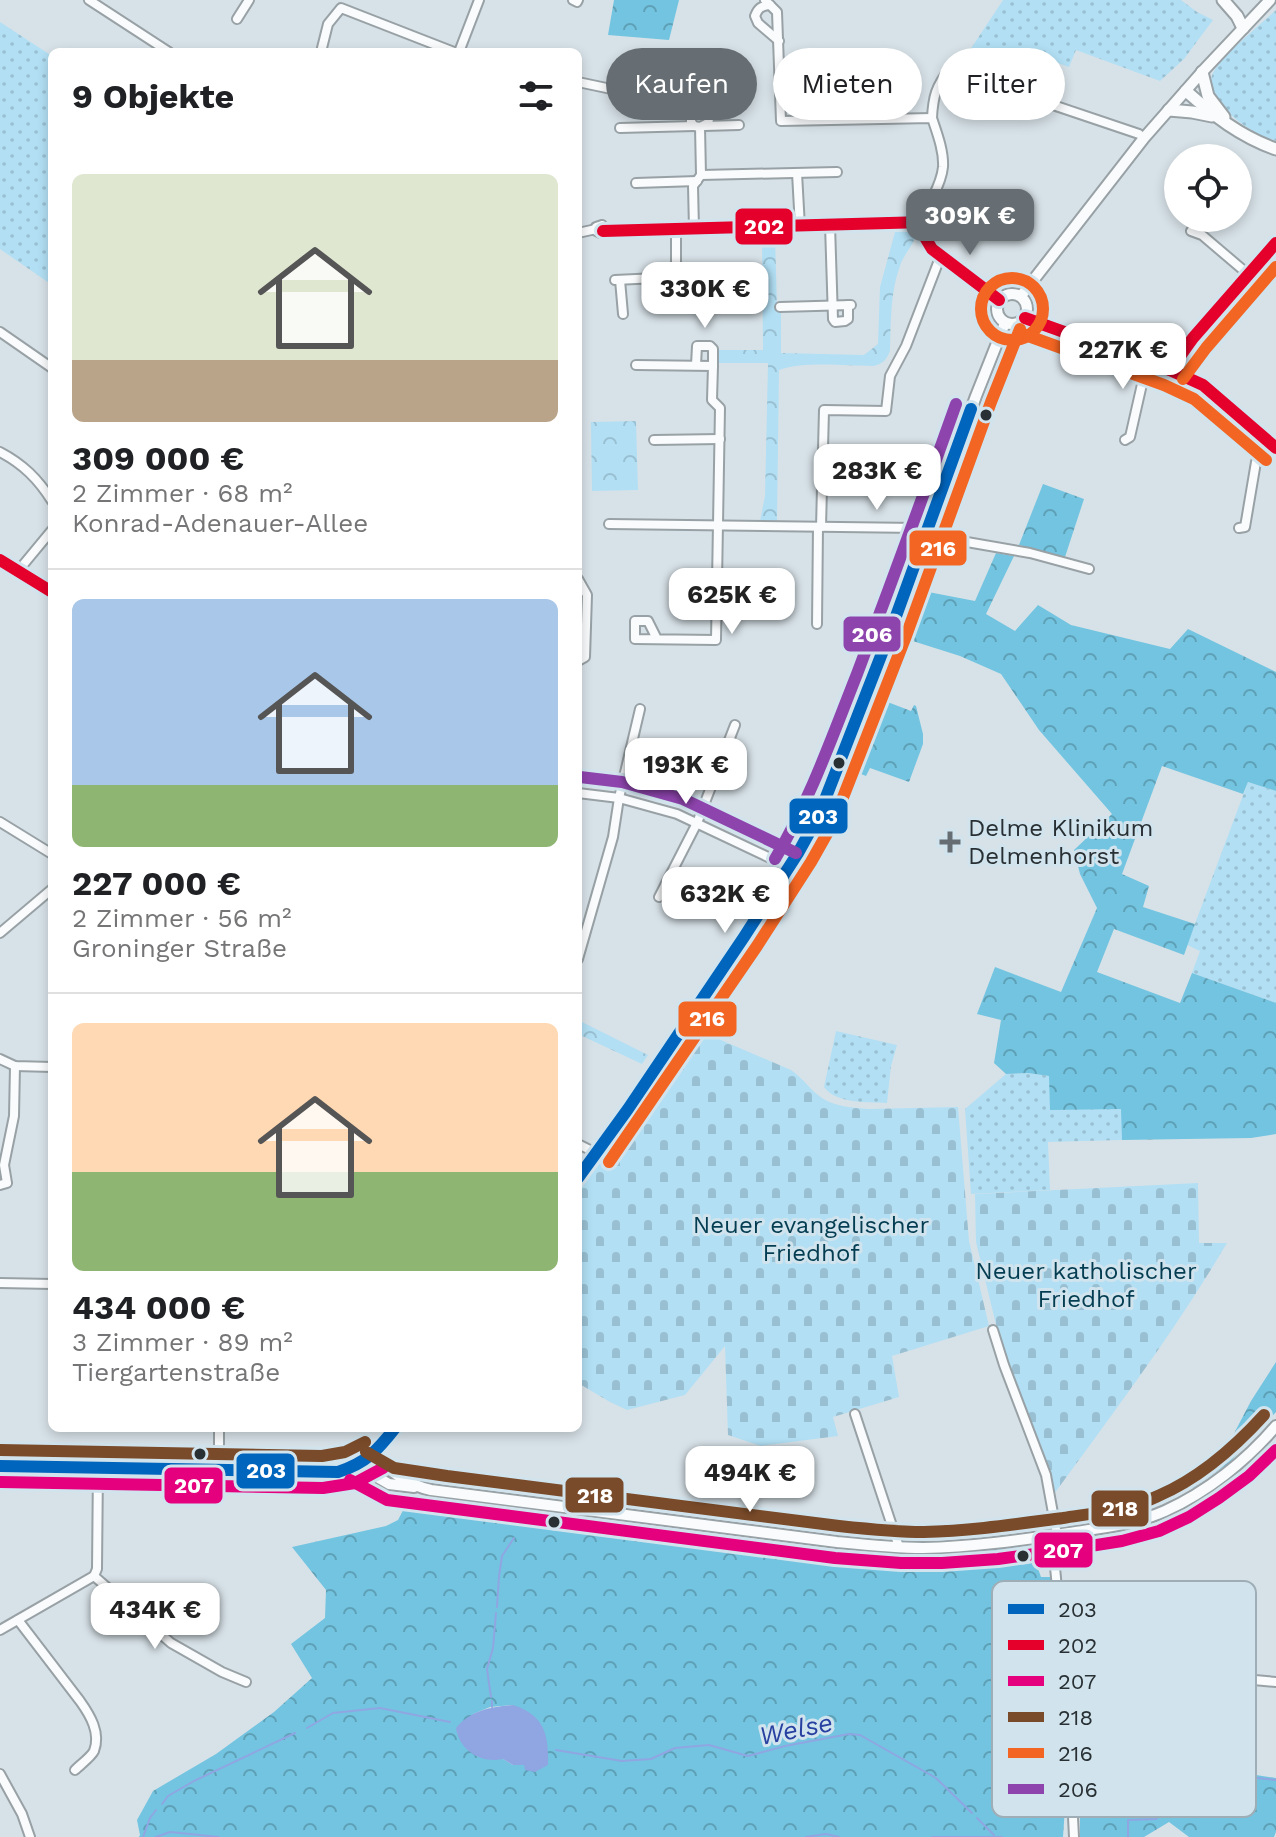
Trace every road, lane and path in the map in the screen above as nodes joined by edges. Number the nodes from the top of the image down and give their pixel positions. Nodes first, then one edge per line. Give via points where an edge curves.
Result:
1 (89, 0) edge
2 (249, 0) edge
3 (479, 0) edge
4 (1223, 0) edge
5 (1270, 0) edge
6 (768, 3) edge
7 (341, 4) edge
8 (237, 19) dead end
9 (1243, 28) junction
10 (779, 41) junction
11 (163, 48) edge
12 (322, 48) edge
13 (447, 48) edge
14 (459, 48) edge
15 (1202, 72) junction
16 (582, 83) edge
17 (606, 88) edge
18 (1186, 91) junction
19 (1169, 110) junction
20 (1215, 117) junction
21 (932, 118) junction
22 (691, 120) edge
23 (708, 120) edge
24 (1229, 124) junction
25 (739, 125) dead end
26 (699, 126) junction
27 (620, 128) dead end
28 (1144, 138) junction
29 (1276, 149) edge
30 (837, 172) dead end
31 (797, 173) junction
32 (699, 178) junction
33 (636, 183) dead end
34 (925, 222) junction
35 (830, 225) junction
36 (800, 227) junction
37 (676, 229) junction
38 (694, 229) junction
39 (1194, 232) edge
40 (582, 233) edge
41 (1276, 243) edge
42 (941, 255) junction
43 (741, 274) dead end
44 (1249, 275) junction
45 (676, 277) junction
46 (688, 277) junction
47 (689, 296) dead end
48 (1021, 296) junction
49 (999, 300) junction
50 (832, 306) junction
51 (780, 307) dead end
52 (623, 314) dead end
53 (1025, 318) junction
54 (1005, 323) junction
55 (0, 332) edge
56 (1147, 362) junction
57 (48, 365) edge
58 (636, 365) dead end
59 (696, 365) junction
60 (713, 366) junction
61 (1170, 370) junction
62 (720, 439) junction
63 (654, 440) dead end
64 (1125, 440) dead end
65 (1273, 445) edge
66 (0, 452) edge
67 (48, 495) edge
68 (609, 524) dead end
69 (718, 525) junction
70 (819, 527) junction
71 (1239, 528) dead end
72 (927, 531) junction
73 (48, 535) edge
74 (0, 560) edge
75 (1089, 569) dead end
76 (18, 571) junction
77 (582, 586) edge
78 (48, 590) edge
79 (817, 624) dead end
80 (657, 639) dead end
81 (582, 659) edge
82 (640, 709) dead end
83 (735, 725) dead end
84 (582, 793) edge
85 (619, 798) junction
86 (0, 822) edge
87 (697, 823) junction
88 (48, 852) edge
89 (789, 867) junction
90 (48, 892) edge
91 (659, 897) dead end
92 (0, 933) edge
93 (582, 945) edge
94 (0, 1059) edge
95 (15, 1066) junction
96 (48, 1067) edge
97 (582, 1146) edge
98 (596, 1153) junction
99 (582, 1172) edge
100 (0, 1185) edge
101 (0, 1283) edge
102 (48, 1284) edge
103 (993, 1330) dead end
104 (855, 1414) dead end
105 (1276, 1426) edge
106 (219, 1432) edge
107 (392, 1432) edge
108 (375, 1454) junction
109 (0, 1466) edge
110 (358, 1466) junction
111 (98, 1467) junction
112 (219, 1469) junction
113 (416, 1487) junction
114 (1057, 1535) junction
115 (899, 1547) junction
116 (94, 1576) junction
117 (1056, 1581) edge
118 (18, 1620) junction
119 (0, 1630) edge
120 (1256, 1680) edge
121 (246, 1682) dead end
122 (1276, 1682) edge
123 (75, 1770) dead end
124 (0, 1774) edge
125 (1073, 1817) edge
126 (30, 1837) edge
127 (1074, 1837) edge

1 - 11 street
2 - 8 street
3 - 14 street
4 - 9 highway
5 - 9 main road
6 - 10 street via 777,12
6 - 10 street via 755,16
7 - 12 street via 328,24
7 - 13 street
9 - 15 main road
10 - 21 street via 781,121
15 - 18 main road
15 - 24 highway via 1208,96
16 - 17 street
18 - 19 main road
18 - 20 highway
19 - 20 highway
19 - 28 main road
20 - 24 highway
21 - 28 street via 939,81 949,70
21 - 34 street via 944,163
22 - 26 street
23 - 26 street
24 - 29 highway
25 - 26 street
26 - 27 street
26 - 32 street
28 - 48 main road
30 - 31 street
31 - 32 street
31 - 36 street
32 - 33 street
32 - 38 street via 693,186
34 - 35 street
34 - 42 street via 926,239
35 - 36 street
35 - 50 street
36 - 38 street
37 - 38 street
37 - 40 street
37 - 45 street
39 - 44 street
41 - 44 street
42 - 49 street
42 - 70 street via 890,376 886,411 824,410
43 - 46 street
44 - 61 street
45 - 46 street
45 - 52 street via 618,280
46 - 47 street
48 - 49 main road
48 - 53 main road via 1027,306
49 - 54 main road via 998,313
50 - 50 street via 850,305 848,319 835,322
50 - 51 street
53 - 54 main road
53 - 56 street
54 - 72 main road
55 - 57 street
56 - 61 street
56 - 64 street
58 - 59 street
59 - 60 street
59 - 60 street via 697,346 710,346
60 - 62 street via 712,400 720,408
61 - 65 street via 1203,385
62 - 63 street
62 - 69 street
65 - 71 street via 1256,462 1245,527
66 - 67 street via 34,476
68 - 69 street
69 - 70 street
69 - 80 street via 716,640
70 - 72 street
70 - 79 street
72 - 75 street
72 - 89 main road via 831,787
73 - 76 street
74 - 76 street
76 - 78 street
77 - 81 street via 587,595
82 - 85 street
83 - 87 street
84 - 85 street
85 - 87 street
85 - 93 street
86 - 88 street
87 - 89 street
87 - 91 street
89 - 98 main road
90 - 92 street
94 - 95 street
95 - 96 street
95 - 100 street via 14,1116 4,1165 7,1183
97 - 98 street
98 - 99 main road
101 - 102 street
103 - 114 street via 1046,1475
104 - 115 street
105 - 114 main road via 1236,1466 1162,1513
106 - 112 street
107 - 108 main road
108 - 110 main road
108 - 113 main road via 386,1468
109 - 111 main road
110 - 112 main road via 338,1472
110 - 113 main road via 389,1484
111 - 112 main road
111 - 116 street
113 - 115 main road
114 - 115 main road
114 - 117 street
116 - 118 street
116 - 121 street via 171,1643
118 - 119 street
118 - 123 street via 80,1701 96,1732 94,1752
120 - 122 street
124 - 126 street
125 - 127 street

